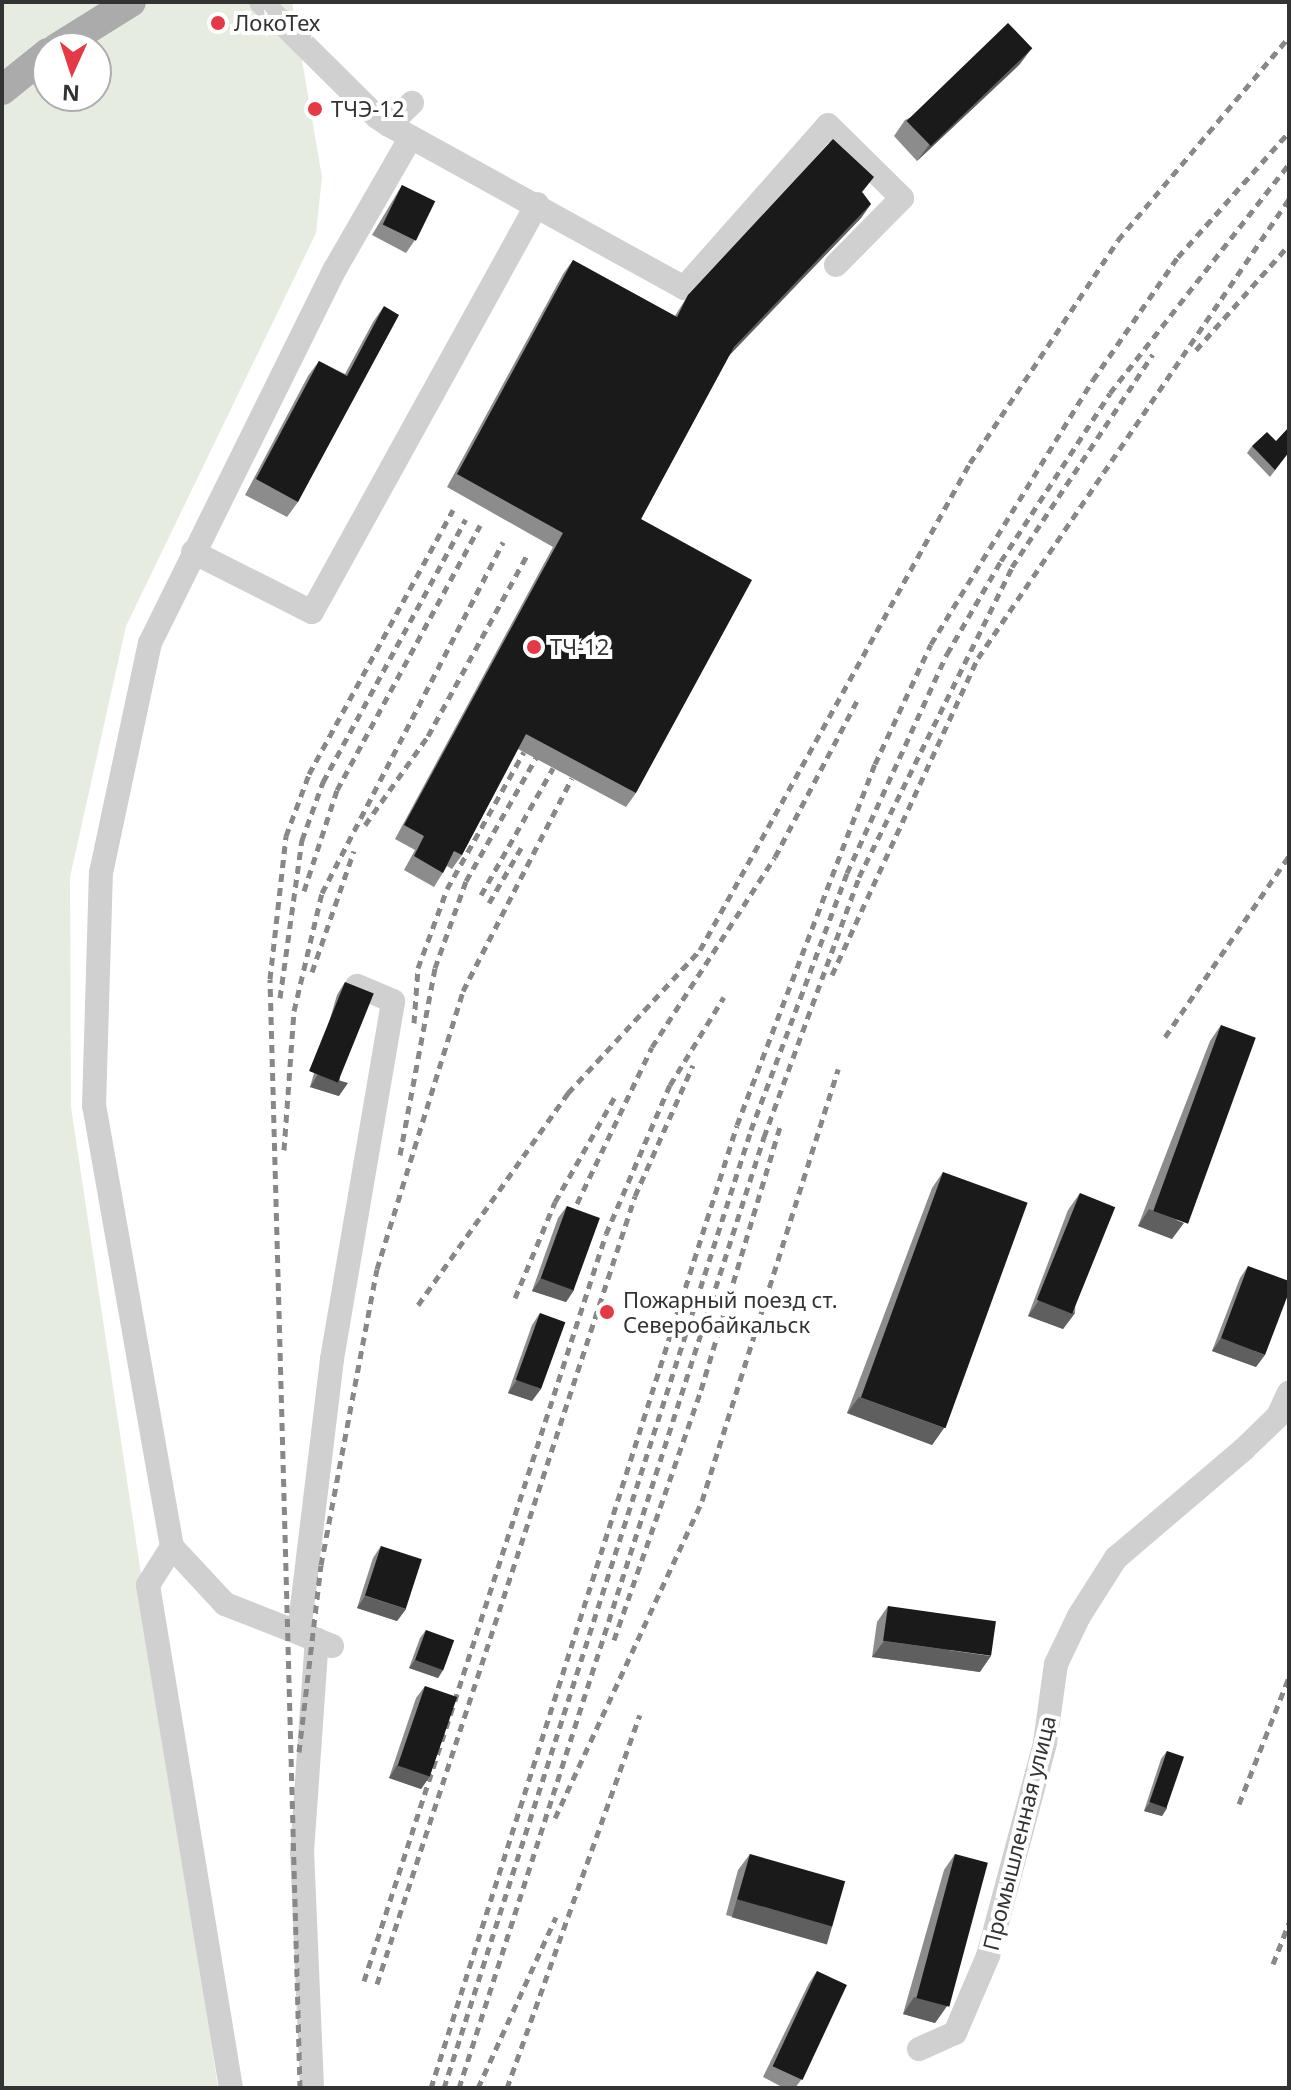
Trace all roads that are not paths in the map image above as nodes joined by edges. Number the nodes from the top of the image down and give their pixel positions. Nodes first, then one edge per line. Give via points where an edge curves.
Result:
1 (131, 2) edge
2 (261, 2) edge
3 (83, 32) edge
4 (32, 66) edge
5 (2, 90) edge
6 (412, 103) dead end
7 (389, 125) junction
8 (411, 137) junction
9 (537, 204) junction
10 (836, 265) dead end
11 (193, 552) junction
12 (357, 986) edge
13 (1289, 1392) edge
14 (172, 1547) junction
15 (316, 1640) junction
16 (919, 2049) dead end
17 (231, 2088) edge
18 (312, 2088) edge

1 - 3 main road
2 - 7 street via 286,35
4 - 5 main road
6 - 7 street
7 - 8 street
8 - 9 street
8 - 11 street via 335,269
9 - 10 street via 684,288 828,125 902,198
9 - 11 street via 312,612
11 - 14 street via 150,643 101,873 94,1106
12 - 15 street via 393,1001 332,1359
13 - 16 street, Промышленная улица via 1278,1416 1244,1449 1116,1558 1079,1616 1056,1664 1045,1743 988,1956 955,2033
14 - 15 street via 225,1604
14 - 17 street via 148,1585
15 - 18 street via 302,1852

